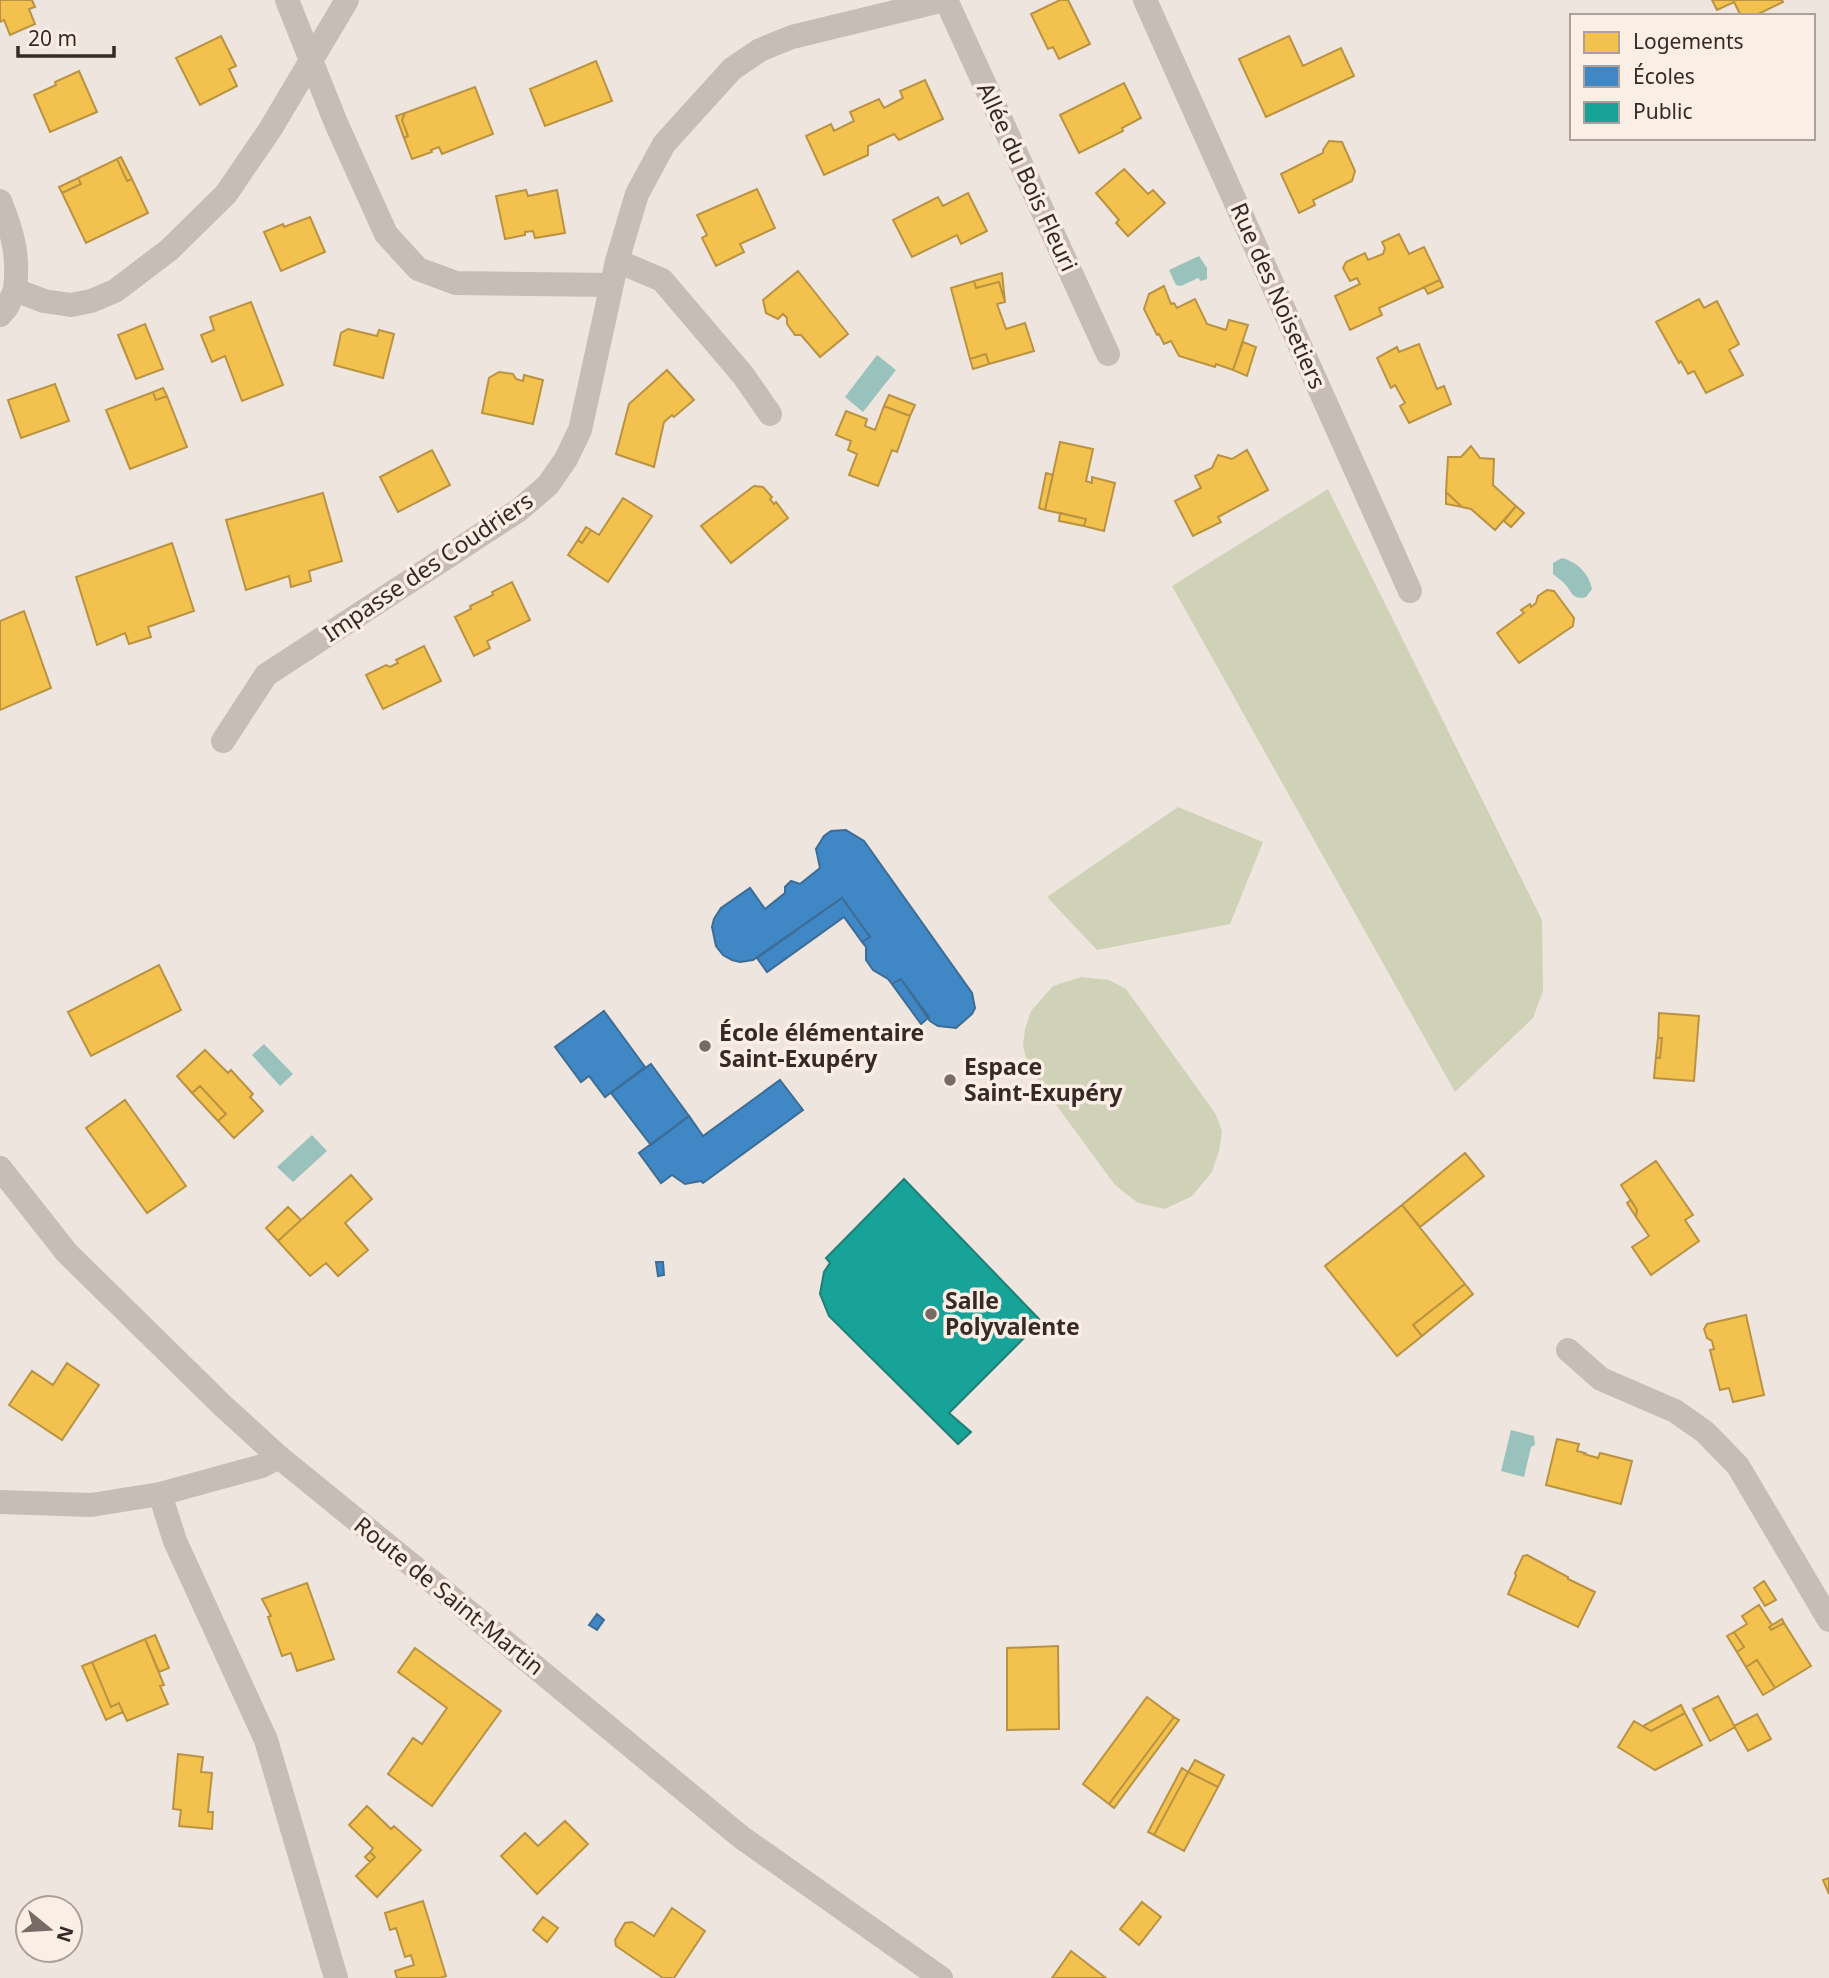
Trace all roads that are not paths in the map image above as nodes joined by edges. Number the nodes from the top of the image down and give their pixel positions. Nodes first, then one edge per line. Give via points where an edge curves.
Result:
1 (287, 0) edge
2 (347, 0) edge
3 (945, 0) edge
4 (1145, 0) edge
5 (310, 61) junction
6 (0, 201) edge
7 (617, 261) junction
8 (611, 285) junction
9 (15, 290) junction
10 (0, 315) edge
11 (1108, 354) dead end
12 (770, 414) dead end
13 (1410, 591) dead end
14 (223, 741) dead end
15 (0, 1167) edge
16 (1568, 1350) dead end
17 (279, 1457) junction
18 (160, 1494) junction
19 (0, 1502) edge
20 (1829, 1620) edge
21 (910, 1969) edge
22 (336, 1978) edge
23 (941, 1978) edge

1 - 5 street
2 - 5 street
3 - 7 street, Impasse des Coudriers via 792,37 760,50 732,69 664,144 637,194
3 - 11 street, Allée du Bois Fleuri
4 - 13 street, Rue des Noisetiers
5 - 8 street via 386,234 418,269 456,283
5 - 9 street via 226,194 139,274 115,291 71,304 44,301
6 - 9 street via 12,232
7 - 8 street, Impasse des Coudriers
7 - 12 street via 662,281 743,375
8 - 14 street, Impasse des Coudriers via 580,430 548,485 519,510 266,675
9 - 10 street
15 - 17 street, Route de Saint-Martin via 67,1253
16 - 20 street via 1601,1379 1675,1411 1705,1432 1738,1466
17 - 18 street via 262,1466
17 - 21 street, Route de Saint-Martin via 741,1838
18 - 19 street via 91,1505
18 - 22 street via 175,1541 266,1740
21 - 23 street, Route de Saint-Martin

